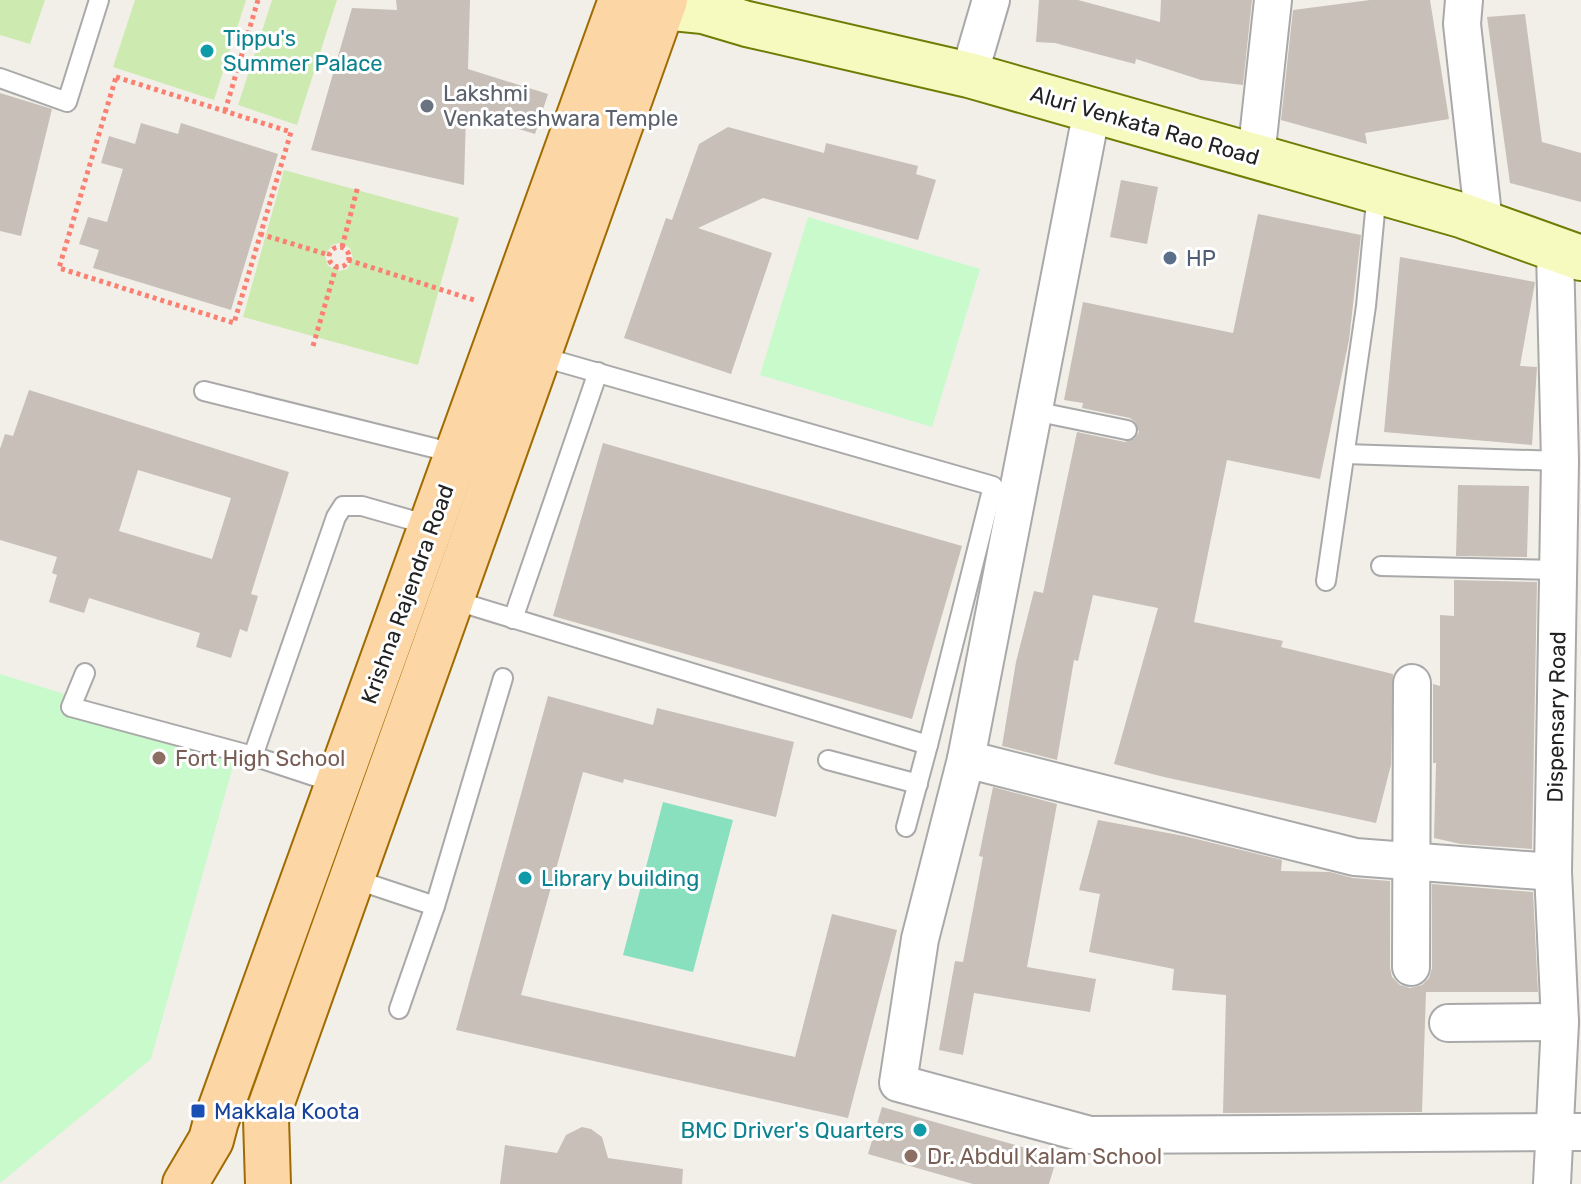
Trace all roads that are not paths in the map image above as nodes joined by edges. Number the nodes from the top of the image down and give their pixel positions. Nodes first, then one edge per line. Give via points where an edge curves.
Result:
1 (99, 0) edge
2 (991, 0) edge
3 (1273, 0) edge
4 (1464, 0) edge
5 (663, 3) edge
6 (969, 75) junction
7 (0, 78) edge
8 (1092, 110) junction
9 (1256, 157) junction
10 (1377, 191) junction
11 (1484, 224) junction
12 (1568, 254) edge
13 (517, 349) junction
14 (598, 372) junction
15 (204, 391) dead end
16 (1034, 411) junction
17 (1127, 430) dead end
18 (458, 454) junction
19 (1345, 454) junction
20 (1570, 464) edge
21 (432, 526) junction
22 (1381, 566) dead end
23 (1558, 570) junction
24 (1326, 581) dead end
25 (453, 600) junction
26 (513, 619) junction
27 (85, 673) dead end
28 (503, 678) dead end
29 (1412, 683) dead end
30 (1569, 727) edge
31 (928, 745) junction
32 (253, 756) junction
33 (966, 759) junction
34 (828, 760) dead end
35 (338, 784) junction
36 (918, 784) junction
37 (906, 827) dead end
38 (1412, 862) junction
39 (331, 871) junction
40 (1553, 872) junction
41 (435, 906) junction
42 (1411, 967) dead end
43 (399, 1009) dead end
44 (1560, 1022) junction
45 (1448, 1023) dead end
46 (1567, 1133) edge
47 (185, 1184) edge
48 (268, 1184) edge
49 (1552, 1184) edge

1 - 7 lane via 67,102
2 - 6 street
3 - 9 street
4 - 11 street via 1462,24
5 - 6 main road, Aluri Venkata Rao Road
5 - 13 main road, Krishna Rajendra Road
6 - 8 main road, Aluri Venkata Rao Road
8 - 9 main road, Aluri Venkata Rao Road
8 - 16 street
9 - 10 main road, Aluri Venkata Rao Road
10 - 11 main road, Aluri Venkata Rao Road
10 - 19 lane
11 - 12 main road, Aluri Venkata Rao Road
12 - 20 street, Dispensary Road
13 - 14 lane
13 - 18 main road, Krishna Rajendra Road
13 - 25 main road, Krishna Rajendra Road
14 - 26 lane
14 - 31 lane via 993,486
15 - 18 lane
16 - 17 lane
16 - 33 street
18 - 21 main road, Krishna Rajendra Road
19 - 20 lane
19 - 24 lane
20 - 23 street, Dispensary Road
21 - 32 lane via 362,506 343,506
21 - 35 main road, Krishna Rajendra Road
22 - 23 lane
23 - 30 street, Dispensary Road
25 - 26 lane
25 - 39 main road, Krishna Rajendra Road
26 - 31 lane
27 - 32 lane via 71,707
28 - 41 lane
29 - 38 street
30 - 40 street, Dispensary Road
31 - 36 lane
32 - 35 lane
33 - 38 street via 1355,857
33 - 46 street via 920,939 898,1083 1090,1135
34 - 36 lane
35 - 39 main road, Krishna Rajendra Road
36 - 37 lane
38 - 40 street
38 - 42 street
39 - 41 lane
39 - 47 main road, Krishna Rajendra Road via 211,1140
39 - 48 main road, Krishna Rajendra Road via 266,1119
40 - 44 street, Dispensary Road
41 - 43 lane
44 - 45 street
44 - 46 street, Dispensary Road
46 - 49 street, Dispensary Road

